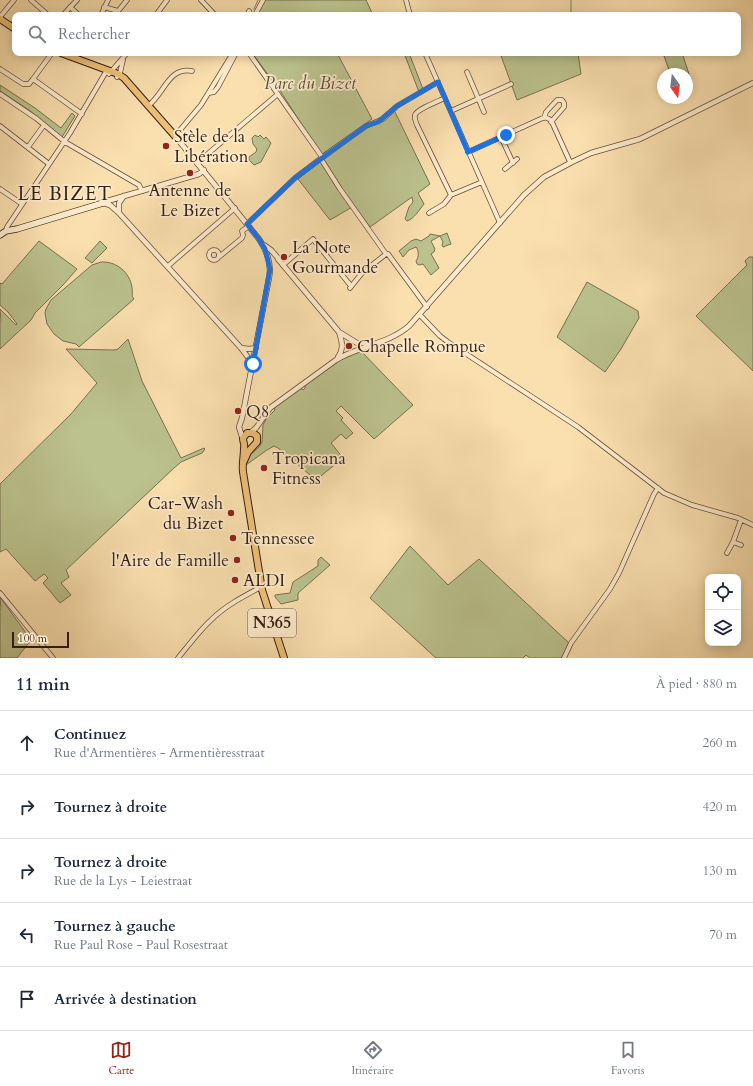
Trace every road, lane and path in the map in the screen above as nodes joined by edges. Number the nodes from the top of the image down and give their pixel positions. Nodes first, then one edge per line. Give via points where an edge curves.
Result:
1 (14, 0) edge
2 (31, 0) edge
3 (77, 0) edge
4 (108, 0) edge
5 (127, 0) edge
6 (167, 0) edge
7 (201, 0) edge
8 (263, 0) edge
9 (406, 0) edge
10 (70, 7) junction
11 (104, 7) junction
12 (118, 11) joint
13 (45, 12) edge
14 (66, 12) edge
15 (76, 12) edge
16 (102, 12) edge
17 (159, 12) edge
18 (212, 12) edge
19 (257, 12) edge
20 (409, 12) edge
21 (0, 18) edge
22 (12, 27) edge
23 (50, 56) edge
24 (68, 56) edge
25 (125, 56) edge
26 (125, 56) edge
27 (234, 56) edge
28 (252, 56) edge
29 (426, 56) edge
30 (0, 69) edge
31 (192, 71) dead end
32 (108, 72) junction
33 (467, 72) dead end
34 (118, 76) junction
35 (33, 79) junction
36 (438, 82) junction
37 (753, 83) edge
38 (511, 84) dead end
39 (0, 94) edge
40 (278, 94) junction
41 (445, 98) junction
42 (479, 99) junction
43 (148, 106) junction
44 (451, 111) junction
45 (484, 112) dead end
46 (82, 114) junction
47 (544, 118) junction
48 (551, 122) junction
49 (44, 125) junction
50 (0, 126) edge
51 (175, 136) junction
52 (501, 137) junction
53 (64, 142) junction
54 (28, 147) junction
55 (468, 152) junction
56 (321, 158) junction
57 (517, 159) dead end
58 (570, 162) junction
59 (197, 163) junction
60 (513, 163) junction
61 (49, 164) junction
62 (505, 169) dead end
63 (204, 170) junction
64 (482, 182) junction
65 (0, 189) edge
66 (142, 191) junction
67 (451, 195) junction
68 (124, 196) junction
69 (103, 203) junction
70 (22, 204) junction
71 (235, 208) junction
72 (119, 213) junction
73 (429, 213) dead end
74 (500, 223) junction
75 (248, 225) junction
76 (6, 231) junction
77 (0, 235) edge
78 (263, 245) junction
79 (386, 254) junction
80 (219, 257) dead end
81 (278, 259) junction
82 (269, 262) junction
83 (283, 265) junction
84 (168, 266) junction
85 (427, 307) junction
86 (420, 315) junction
87 (339, 332) junction
88 (349, 339) junction
89 (342, 343) junction
90 (357, 343) junction
91 (374, 343) junction
92 (241, 348) junction
93 (256, 348) junction
94 (357, 349) junction
95 (344, 352) junction
96 (253, 364) junction
97 (241, 420) junction
98 (261, 421) junction
99 (250, 432) junction
100 (258, 439) junction
101 (244, 441) junction
102 (254, 446) junction
103 (243, 464) junction
104 (658, 488) junction
105 (741, 520) junction
106 (753, 525) edge
107 (733, 542) junction
108 (741, 545) dead end
109 (727, 553) dead end
110 (261, 588) junction
111 (0, 593) edge
112 (53, 658) edge
113 (178, 658) edge
114 (284, 658) edge
115 (564, 658) edge

1 - 21 street
2 - 13 street
3 - 10 street
4 - 11 street
5 - 12 street
6 - 17 street
7 - 18 street
8 - 19 street
9 - 20 street
10 - 14 street
10 - 15 street
11 - 12 street
11 - 16 street
21 - 22 main road
23 - 35 street
24 - 32 main road
25 - 32 street
26 - 34 street
27 - 51 street via 218,87 209,94
28 - 40 street
29 - 36 street
30 - 35 street via 23,84 29,84
31 - 43 street via 185,70 173,74
32 - 34 main road
32 - 46 street
33 - 42 street
34 - 43 main road via 126,79
35 - 46 street
36 - 41 street
36 - 56 street via 397,106 383,119 366,126
37 - 58 street via 636,141 591,153
38 - 42 street
39 - 49 street
40 - 56 street
40 - 59 street
41 - 44 street
41 - 67 street via 416,112 415,119
42 - 44 street
42 - 45 street
43 - 51 main road
44 - 55 street
46 - 53 street
47 - 48 street
47 - 48 street via 557,100 562,100 564,107
47 - 52 street
48 - 58 street
49 - 53 street
49 - 54 street
50 - 54 street
51 - 59 street, N365
52 - 55 street
52 - 60 street
53 - 61 street
53 - 66 street via 139,185
54 - 61 street
55 - 64 street
56 - 75 street via 295,178
56 - 79 street
57 - 60 street
58 - 74 street via 532,187
59 - 63 street, N365
60 - 62 street
61 - 70 street
63 - 66 street via 199,174
63 - 71 street, N365
64 - 67 street
64 - 74 street
65 - 70 street
66 - 68 street
67 - 73 street via 444,204
68 - 69 street
68 - 72 street via 119,203
69 - 72 street via 110,205
69 - 76 main road
70 - 76 street
71 - 75 street, N365
71 - 84 street
72 - 84 street
74 - 85 street
75 - 78 street, N365
75 - 80 street via 242,231 242,238
76 - 77 main road
78 - 81 street
78 - 82 street, N365
79 - 83 street via 362,273 351,287 313,239
79 - 85 street via 391,257
81 - 82 street
81 - 83 street
82 - 93 street, N365 via 270,278
83 - 87 street
84 - 92 street
85 - 86 street
86 - 91 street via 400,333
86 - 104 street via 448,342 578,427
87 - 88 street
87 - 89 street
88 - 89 street
88 - 90 street
89 - 95 street
90 - 91 street
90 - 94 street
91 - 94 street
92 - 93 street
92 - 96 street
93 - 96 street, N365
94 - 95 street
95 - 98 street via 270,408
96 - 97 street, N365
97 - 99 street via 243,429
97 - 101 street, N365 via 239,427
98 - 99 street via 255,430
98 - 100 street
99 - 100 main road via 256,434
99 - 101 main road via 244,436
100 - 102 main road
101 - 102 main road via 248,446
101 - 103 main road, N365
102 - 103 main road
103 - 110 main road, N365
104 - 105 street via 692,505
104 - 115 street via 619,574 571,642
105 - 106 street
105 - 107 street
107 - 108 street
107 - 109 street
110 - 113 street via 235,602 211,620
110 - 114 main road, N365
111 - 112 street

